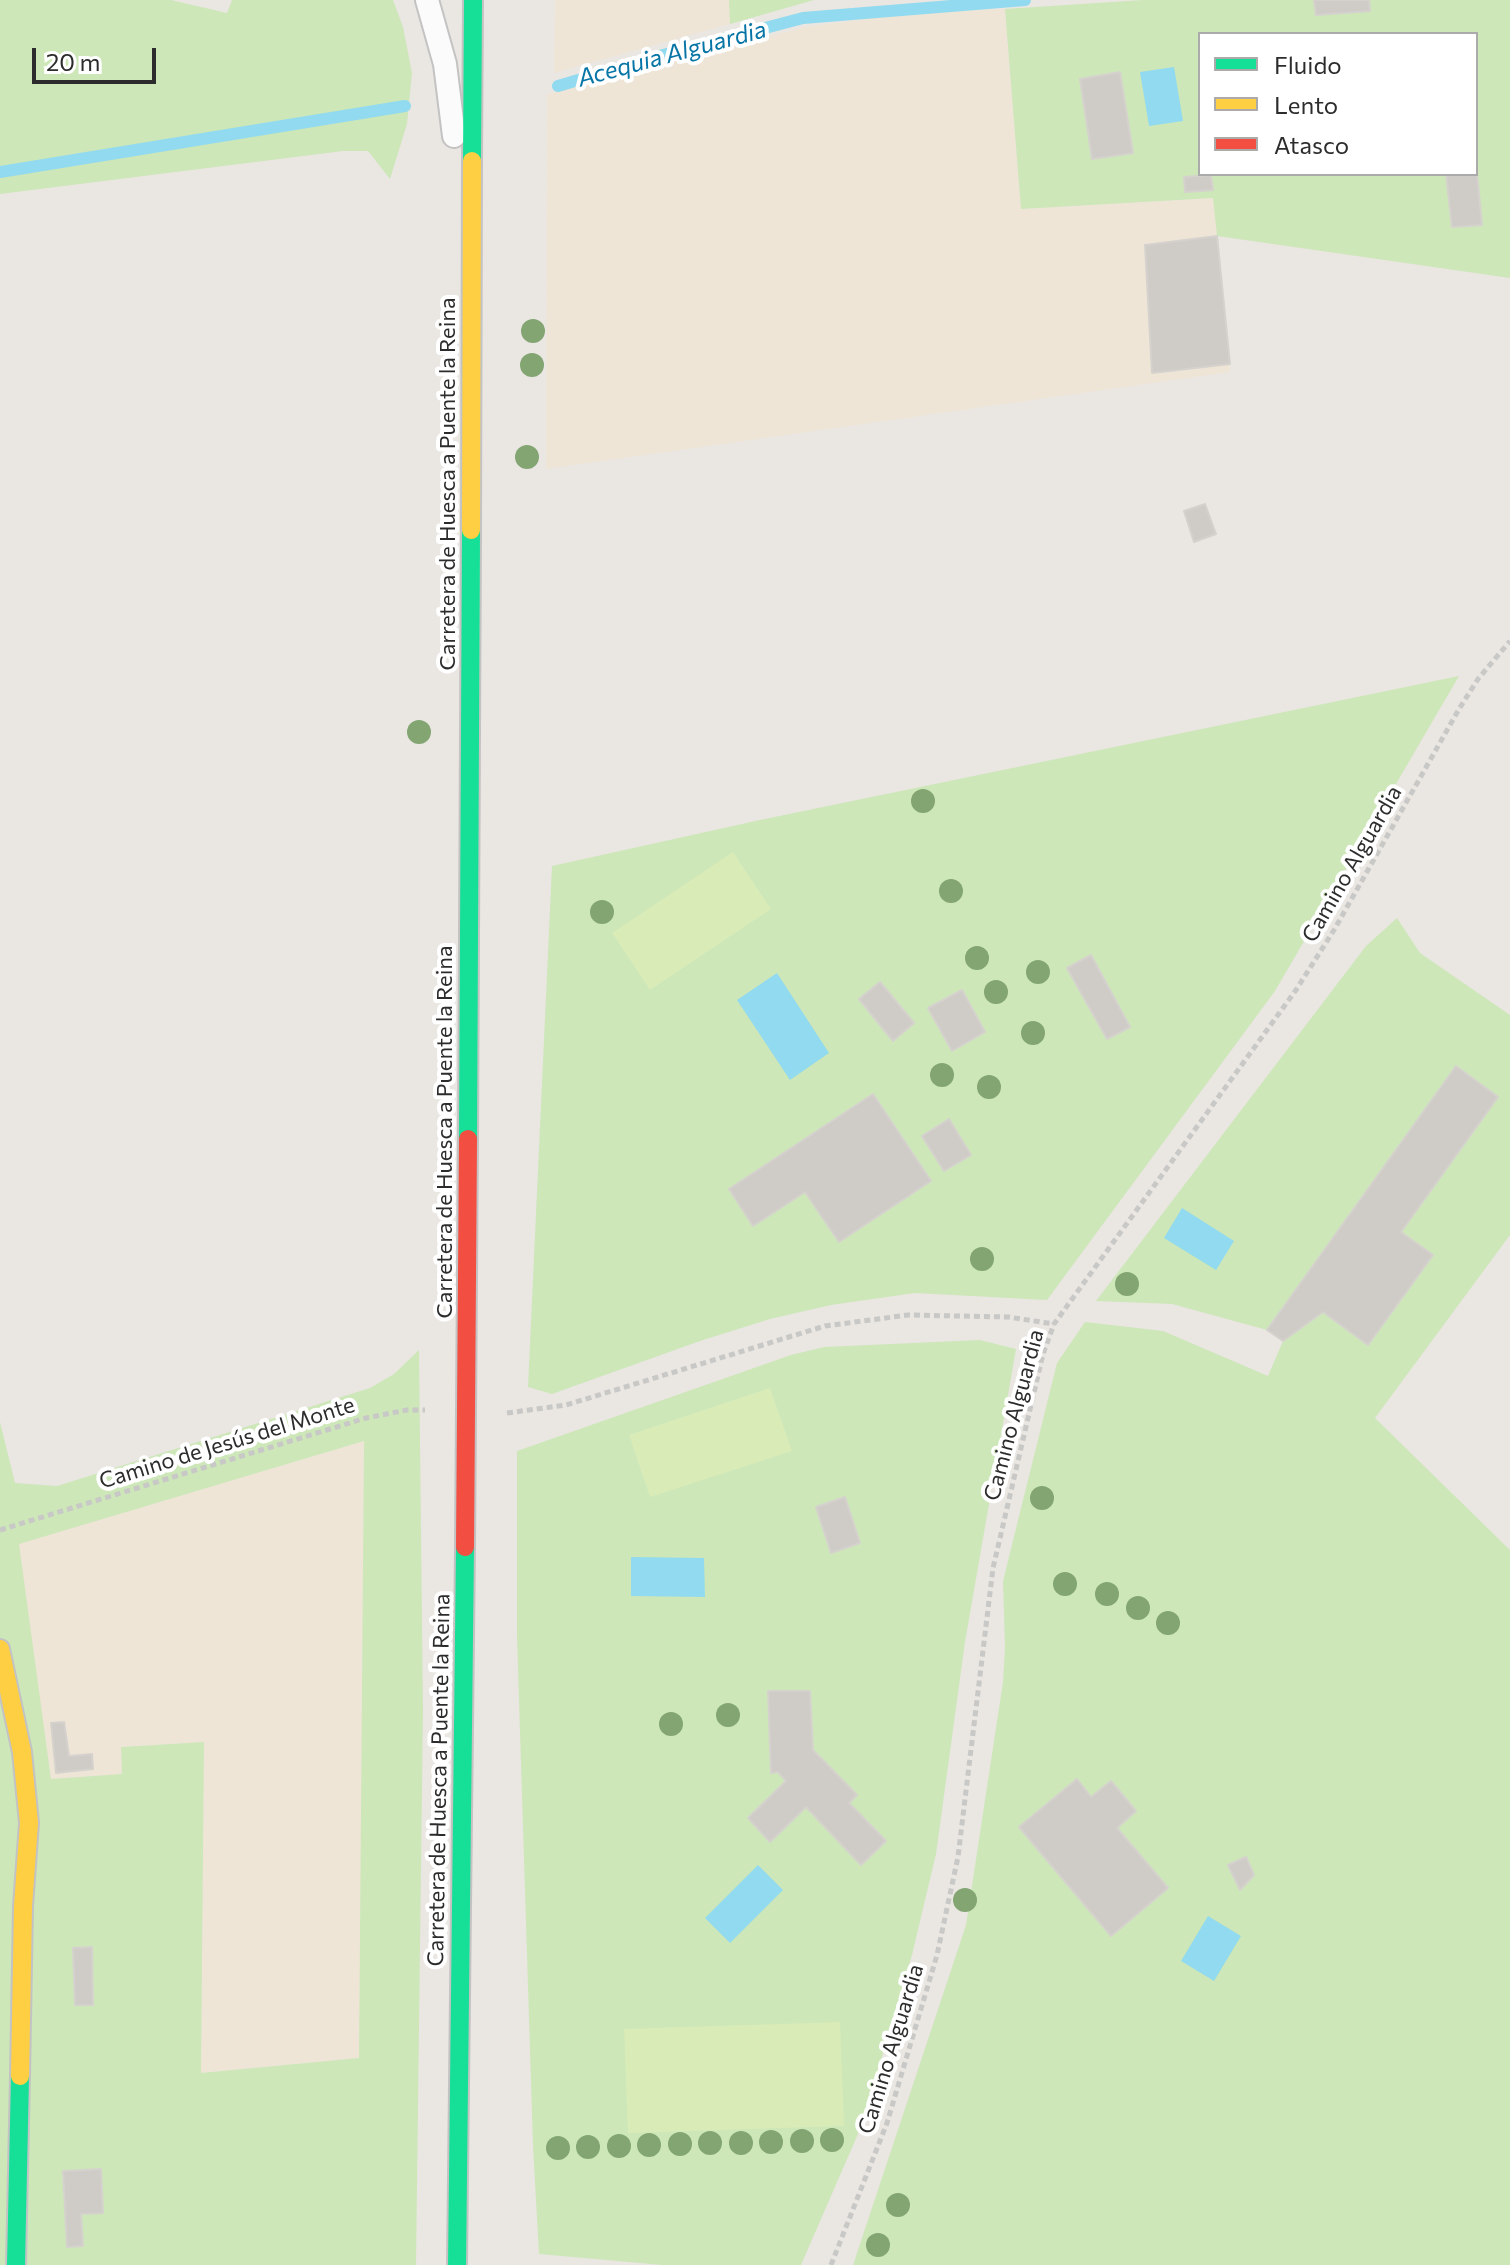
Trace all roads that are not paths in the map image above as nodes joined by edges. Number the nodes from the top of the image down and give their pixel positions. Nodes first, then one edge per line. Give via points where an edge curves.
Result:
1 (427, 0) edge
2 (473, 0) edge
3 (473, 285) junction
4 (0, 1649) edge
5 (16, 2265) edge
6 (457, 2265) edge

1 - 3 lane via 445,64
2 - 3 main road, Carretera de Huesca a Puente la Reina
3 - 6 main road, Carretera de Huesca a Puente la Reina
4 - 5 main road via 22,1752 29,1823

